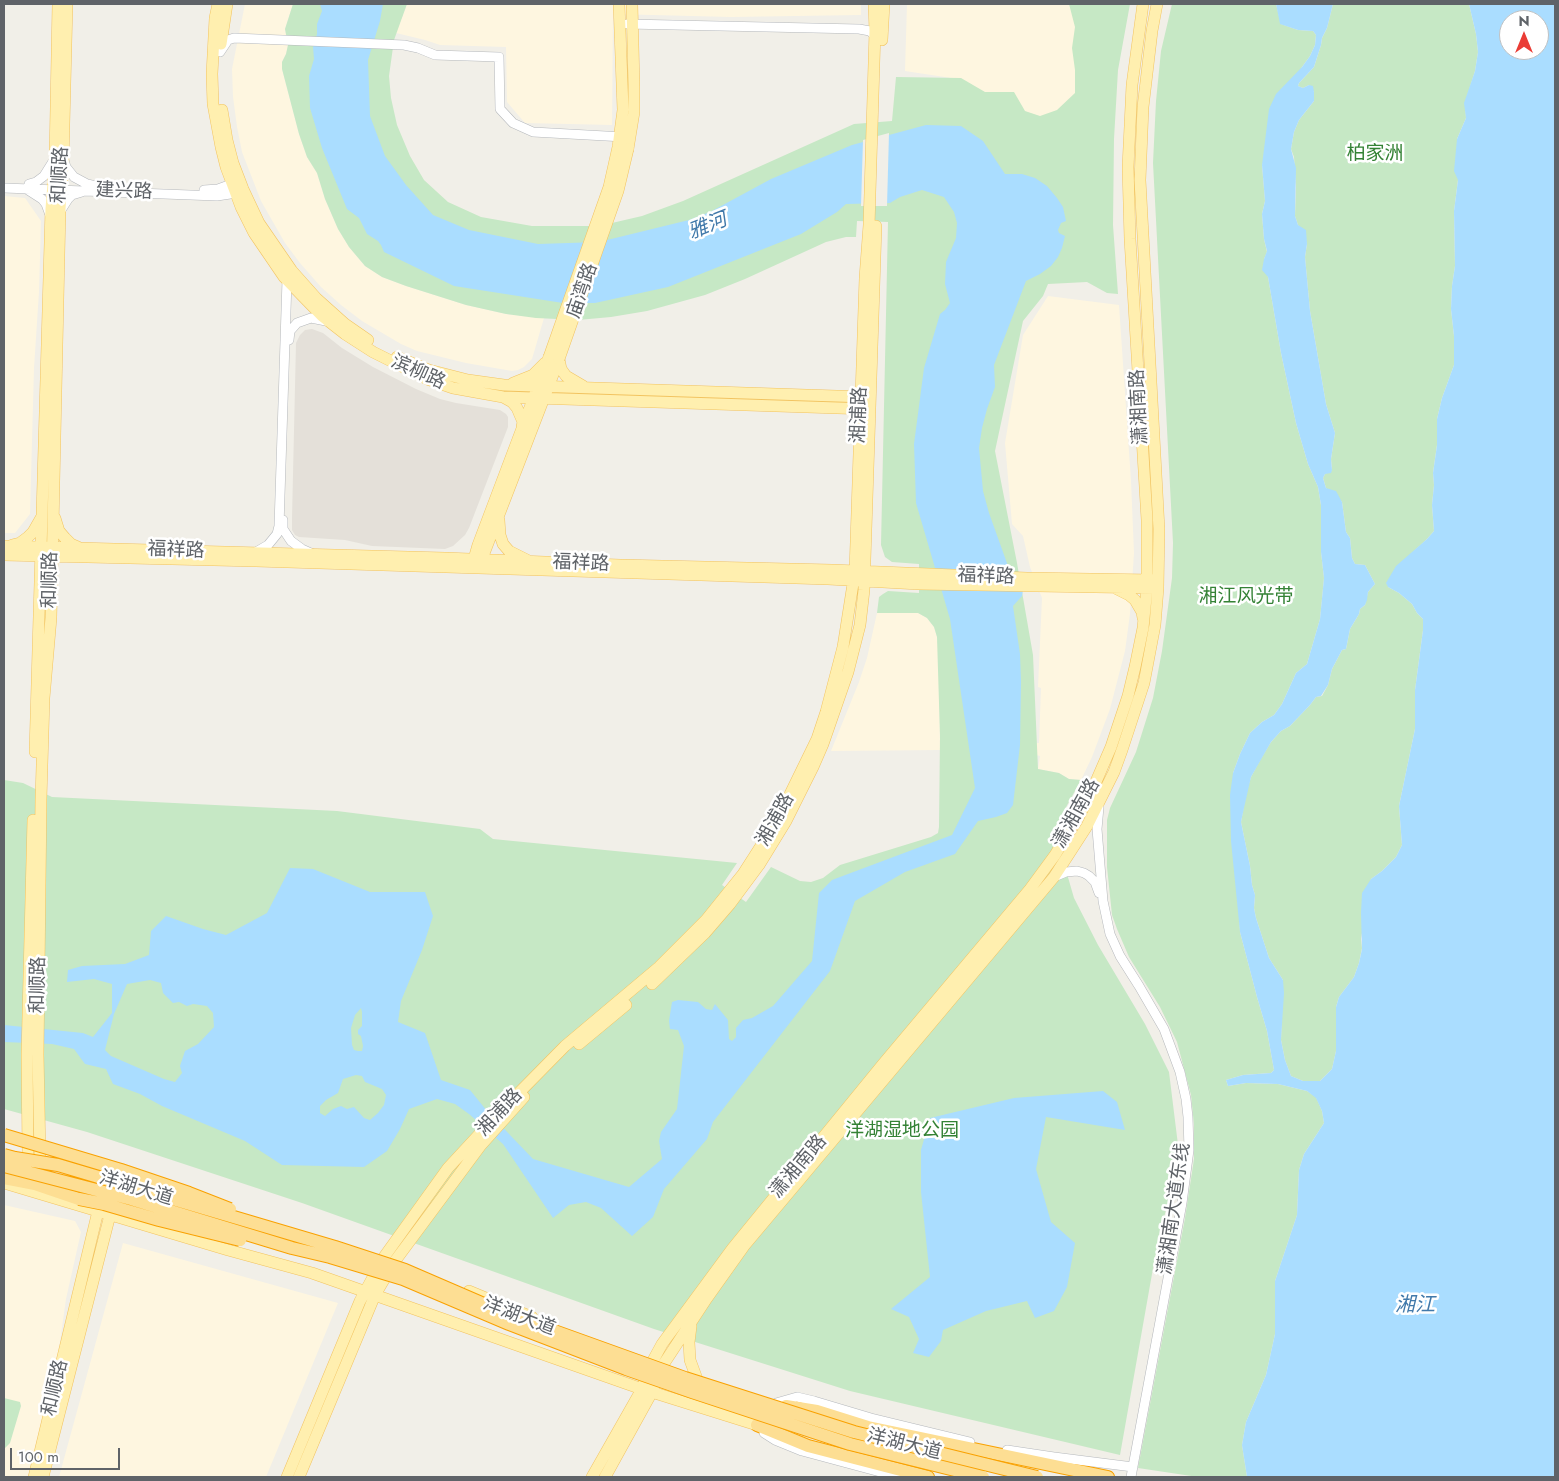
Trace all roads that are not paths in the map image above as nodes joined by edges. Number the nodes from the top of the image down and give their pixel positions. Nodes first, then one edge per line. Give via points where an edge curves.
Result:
1 (58, 4) edge
2 (68, 4) edge
3 (218, 4) edge
4 (227, 4) edge
5 (619, 4) edge
6 (632, 4) edge
7 (874, 4) edge
8 (884, 4) edge
9 (1143, 4) edge
10 (1157, 4) edge
11 (875, 19) junction
12 (620, 22) junction
13 (632, 22) junction
14 (223, 27) junction
15 (234, 36) junction
16 (875, 36) junction
17 (220, 52) junction
18 (876, 116) junction
19 (625, 139) junction
20 (59, 157) junction
21 (224, 159) junction
22 (4, 183) edge
23 (30, 184) junction
24 (237, 186) junction
25 (57, 187) junction
26 (4, 188) edge
27 (18, 188) junction
28 (93, 188) junction
29 (213, 193) junction
30 (242, 207) junction
31 (55, 220) junction
32 (873, 225) junction
33 (287, 280) junction
34 (330, 323) junction
35 (554, 358) junction
36 (862, 366) junction
37 (544, 387) junction
38 (589, 388) junction
39 (500, 391) junction
40 (866, 397) junction
41 (539, 398) junction
42 (576, 400) junction
43 (833, 402) junction
44 (866, 409) junction
45 (527, 429) junction
46 (860, 442) junction
47 (502, 509) junction
48 (48, 511) junction
49 (484, 528) junction
50 (861, 543) junction
51 (6, 550) edge
52 (47, 552) junction
53 (86, 553) junction
54 (249, 553) junction
55 (1147, 554) junction
56 (318, 555) junction
57 (445, 558) junction
58 (531, 562) junction
59 (477, 564) junction
60 (828, 574) junction
61 (860, 576) junction
62 (897, 578) junction
63 (1120, 580) junction
64 (1028, 582) junction
65 (1153, 584) junction
66 (40, 585) junction
67 (1103, 587) junction
68 (51, 591) junction
69 (850, 605) junction
70 (862, 612) junction
71 (1143, 624) junction
72 (1101, 796) junction
73 (1054, 877) junction
74 (34, 1002) junction
75 (32, 1054) junction
76 (500, 1118) junction
77 (4, 1135) edge
78 (481, 1139) junction
79 (4, 1149) edge
80 (4, 1155) edge
81 (28, 1155) junction
82 (40, 1156) junction
83 (4, 1166) edge
84 (4, 1178) edge
85 (4, 1183) edge
86 (98, 1211) junction
87 (110, 1215) junction
88 (302, 1237) junction
89 (292, 1248) junction
90 (384, 1256) junction
91 (396, 1261) junction
92 (370, 1293) junction
93 (692, 1322) junction
94 (656, 1367) junction
95 (697, 1379) junction
96 (647, 1391) junction
97 (776, 1403) junction
98 (757, 1425) junction
99 (1132, 1467) junction
100 (34, 1477) edge
101 (43, 1477) edge
102 (287, 1477) edge
103 (299, 1477) edge
104 (592, 1477) edge
105 (606, 1477) edge
106 (899, 1477) edge
107 (928, 1477) edge
108 (983, 1477) edge
109 (1036, 1477) edge
110 (1108, 1477) edge
111 (1130, 1477) edge

1 - 20 main road, 和顺路
2 - 20 main road, 和顺路
3 - 21 main road, 滨柳路 via 213,104
4 - 14 main road, 滨柳路
5 - 12 main road, 庙湾路
6 - 13 main road, 庙湾路
7 - 11 main road, 湘浦路
8 - 18 main road, 湘浦路
9 - 55 main road, 潇湘南路 via 1132,85 1128,167
10 - 65 main road, 潇湘南路 via 1145,90 1140,180 1159,529
11 - 13 street via 862,25
11 - 16 main road, 湘浦路
12 - 13 street
12 - 19 main road, 庙湾路
13 - 16 street via 866,29
13 - 19 main road, 庙湾路 via 634,112
14 - 15 street
14 - 17 main road, 滨柳路
15 - 17 street
15 - 19 street via 502,54 503,108 524,127
16 - 18 main road, 湘浦路
17 - 24 main road, 滨柳路 via 223,121
18 - 32 main road, 湘浦路
19 - 35 main road, 庙湾路, bridge
20 - 23 street via 44,176
20 - 25 main road, 和顺路
20 - 28 street via 74,177
21 - 24 main road, 滨柳路
21 - 29 street via 224,176
22 - 23 street
23 - 25 street
24 - 29 street
24 - 30 main road, 滨柳路
24 - 39 main road, 滨柳路 via 292,271 345,324 406,361
25 - 27 street, 建兴路
25 - 28 street, 建兴路
25 - 31 main road, 和顺路
26 - 27 street, 建兴路
27 - 31 street via 33,192 42,199
28 - 29 street, 建兴路
28 - 31 street via 68,199
29 - 30 street
30 - 33 main road, 滨柳路 via 254,232
31 - 48 main road, 和顺路
32 - 36 main road, 湘浦路 via 865,278
32 - 40 main road, 湘浦路
33 - 34 main road, 滨柳路
33 - 54 street via 279,526 268,545
34 - 39 main road, 滨柳路 via 373,352 427,379 453,388
34 - 56 street via 318,318 304,320 293,326 289,338 283,529 295,546
35 - 37 main road, 庙湾路
35 - 38 main road via 566,376
35 - 39 main road via 533,375
36 - 40 main road, 湘浦路
36 - 43 main road via 854,385
37 - 38 main road, 滨柳路
37 - 39 main road, 滨柳路
37 - 41 main road, 庙湾路
38 - 43 main road, 滨柳路
39 - 41 main road, 滨柳路
39 - 45 main road via 517,408
40 - 43 main road, 滨柳路
40 - 44 main road, 湘浦路
41 - 42 main road, 滨柳路
41 - 45 main road, 庙湾路
42 - 43 main road, 滨柳路
42 - 45 main road via 552,404
43 - 44 main road, 滨柳路
43 - 46 main road via 851,418
44 - 46 main road, 湘浦路
44 - 50 main road, 湘浦路
45 - 47 main road, 庙湾路
45 - 49 main road, 庙湾路
46 - 50 main road, 湘浦路
47 - 58 main road via 499,526 503,544
47 - 59 main road, 庙湾路
48 - 51 main road via 33,532
48 - 52 main road, 和顺路
48 - 53 main road via 65,538
49 - 57 main road via 465,552
49 - 59 main road, 庙湾路
50 - 60 main road via 846,563
50 - 61 main road, 湘浦路
50 - 62 main road via 877,565
51 - 52 main road, 福祥路
51 - 66 main road via 30,564
52 - 53 main road, 福祥路
52 - 66 main road, 和顺路
52 - 68 main road, 和顺路
53 - 54 main road, 福祥路
53 - 59 main road, 福祥路 via 266,561
53 - 68 main road via 64,563
54 - 56 main road, 福祥路
55 - 63 main road via 1138,573
55 - 65 main road, 潇湘南路
56 - 57 main road, 福祥路
57 - 59 main road, 福祥路
58 - 59 main road, 福祥路
58 - 60 main road, 福祥路
59 - 60 main road, 福祥路
60 - 61 main road, 福祥路
60 - 69 main road via 845,587
61 - 62 main road, 福祥路
61 - 69 main road, 湘浦路
61 - 70 main road, 湘浦路
62 - 64 main road, 福祥路
62 - 70 main road via 873,589
63 - 64 main road, 福祥路
63 - 65 main road, 福祥路
64 - 67 main road, 福祥路
65 - 67 main road, 福祥路
65 - 71 main road, 潇湘南路
65 - 72 main road, 潇湘南路 via 1155,625 1138,702 1114,772
66 - 74 main road, 和顺路
67 - 71 main road via 1123,591 1136,600
68 - 74 main road, 和顺路 via 44,698
69 - 76 main road, 湘浦路 via 837,674 817,739 777,822 743,874 672,955 565,1046
70 - 76 main road, 湘浦路 via 850,664 823,744 786,821 758,865 730,904 696,942
71 - 94 main road, 潇湘南路 via 1128,696 1111,747 1088,800 1055,856 732,1249 662,1344
72 - 73 main road, 潇湘南路 via 1087,826
72 - 99 street, 潇湘南大道东线 via 1097,829 1105,917 1120,956 1164,1029 1184,1087 1188,1117 1182,1203
73 - 93 main road, 潇湘南路 via 744,1246
73 - 99 street, 潇湘南大道东线 via 1076,871 1096,882 1111,942 1167,1044 1178,1076 1185,1115 1186,1146 1178,1209
74 - 75 main road, 和顺路
75 - 81 main road, 和顺路
75 - 82 main road, 和顺路
76 - 78 main road, 湘浦路
77 - 88 highway, bridge via 164,1184
78 - 90 main road, 湘浦路 via 448,1168
78 - 91 main road, 湘浦路
79 - 81 main road
80 - 88 highway, 洋湖大道, bridge via 58,1165
81 - 82 main road
82 - 90 main road
83 - 89 highway, 洋湖大道, bridge via 131,1199
84 - 89 highway, bridge via 217,1235 265,1246
85 - 86 main road, 洋湖大道
86 - 87 main road, 洋湖大道
86 - 100 main road, 和顺路
87 - 92 main road, 洋湖大道
87 - 101 main road, 和顺路
88 - 109 highway, 洋湖大道, bridge via 405,1270 507,1314 684,1378 854,1432
89 - 108 highway, 洋湖大道, bridge via 403,1279 509,1324 692,1392 850,1444
90 - 91 main road
90 - 92 main road, 湘浦路
91 - 92 main road, 湘浦路
91 - 94 main road
92 - 96 main road, 洋湖大道
92 - 102 main road, 湘浦路
92 - 103 main road, 湘浦路
93 - 94 main road, 潇湘南路
93 - 95 main road via 690,1360
94 - 95 main road
94 - 96 main road, 潇湘南路
95 - 97 main road
96 - 98 main road, 洋湖大道
96 - 104 main road, 潇湘南路
96 - 105 main road, 潇湘南路
97 - 99 street via 797,1397 992,1447
97 - 110 highway via 817,1411 868,1427
98 - 106 street via 775,1440 802,1451
98 - 107 highway via 808,1446
99 - 111 street, 潇湘南大道东线

